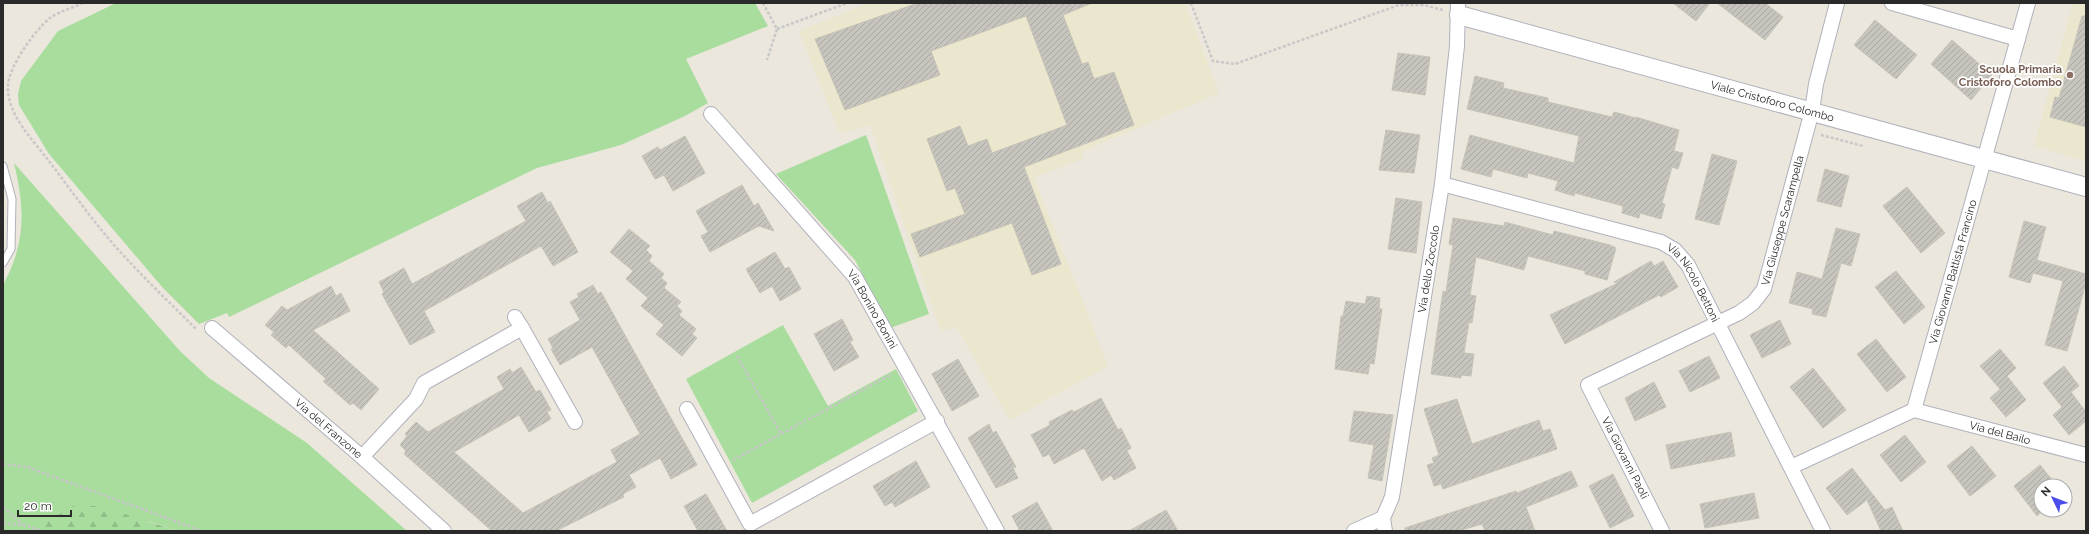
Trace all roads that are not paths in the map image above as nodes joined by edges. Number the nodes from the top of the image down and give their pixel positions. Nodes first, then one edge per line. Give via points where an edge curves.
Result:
1 (1837, 3) edge
2 (1892, 3) edge
3 (2028, 3) edge
4 (1456, 10) edge
5 (2018, 39) junction
6 (1812, 111) junction
7 (711, 114) dead end
8 (1984, 159) junction
9 (3, 166) edge
10 (1442, 184) junction
11 (2086, 187) edge
12 (3, 263) edge
13 (1718, 322) junction
14 (212, 328) dead end
15 (1588, 385) joint
16 (687, 409) dead end
17 (1914, 410) junction
18 (937, 421) junction
19 (575, 422) dead end
20 (2086, 455) edge
21 (362, 457) junction
22 (1791, 467) junction
23 (1384, 524) edge
24 (444, 531) edge
25 (997, 531) edge
26 (1354, 531) edge
27 (1662, 531) edge
28 (1823, 531) edge

1 - 6 street, Via Giuseppe Scarampella via 1816,84
2 - 5 street
3 - 5 street, Via Giovanni Battista Francino
4 - 6 street, Viale Cristoforo Colombo
4 - 10 street, Via dello Zoccolo
5 - 8 street, Via Giovanni Battista Francino
6 - 8 street, Viale Cristoforo Colombo
6 - 13 street, Via Giuseppe Scarampella via 1764,289 1739,313
7 - 18 street, Via Bonino Bonini via 855,277
8 - 11 street, Viale Cristoforo Colombo
8 - 17 street, Via Giovanni Battista Francino
9 - 12 lane via 12,200 10,249
10 - 13 street, Via Nicolò Bettoni via 1662,242 1675,250 1688,265
10 - 23 street, Via dello Zoccolo via 1392,497
13 - 15 street, Via Giuseppe Scarampella
13 - 22 street, Via Nicolò Bettoni
14 - 21 street, Via del Franzone
15 - 27 street, Via Giovanni Paoli
16 - 18 street via 750,524
17 - 20 street, Via del Bailo
17 - 22 street
18 - 25 street, Via Bonino Bonini
19 - 21 street via 518,323 424,383 416,399
21 - 24 street, Via del Franzone
22 - 28 street, Via Nicolò Bettoni
23 - 26 street

